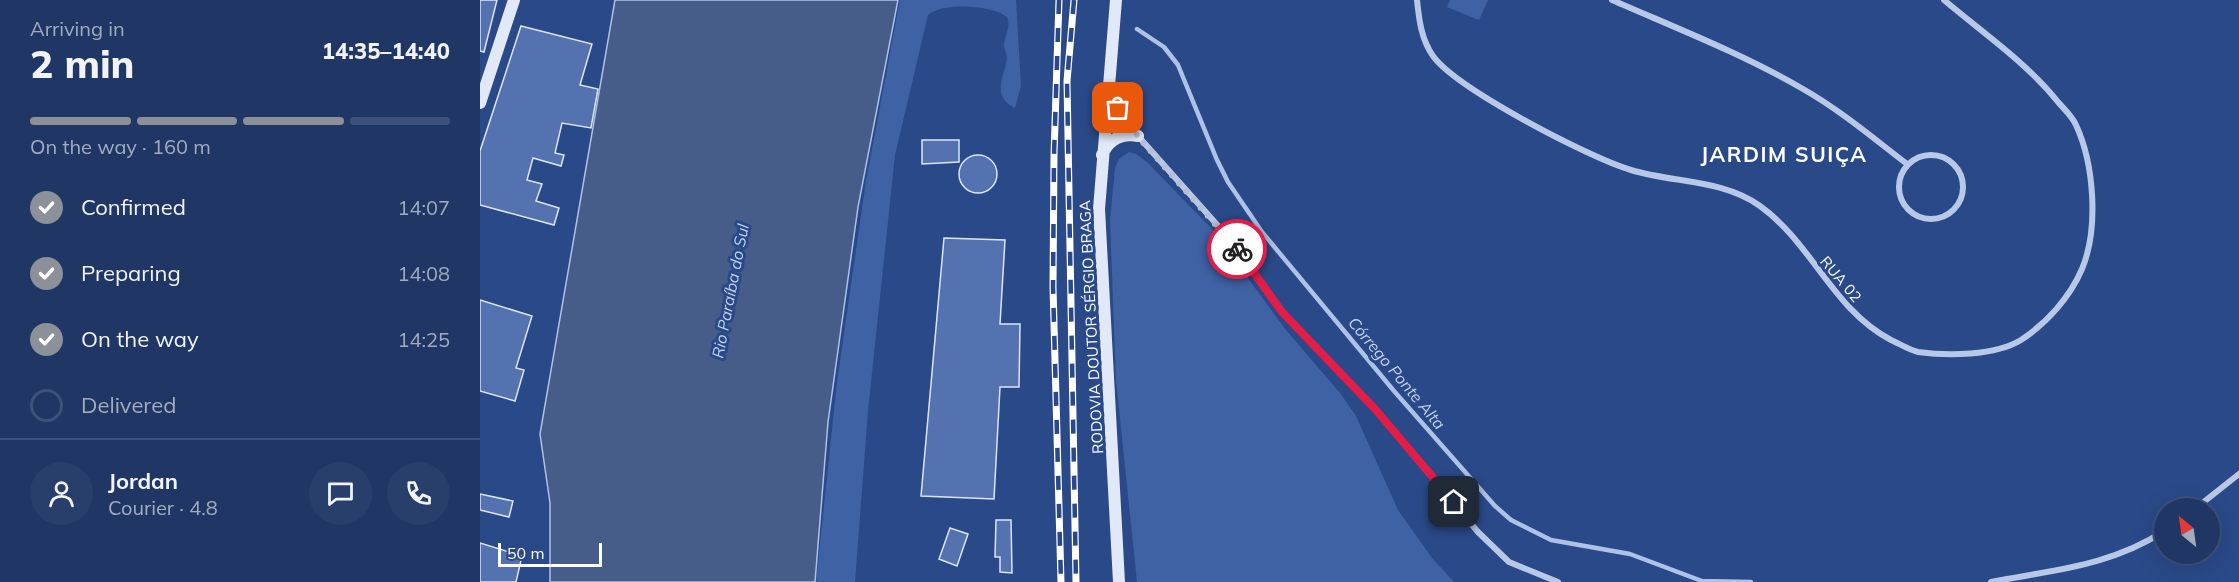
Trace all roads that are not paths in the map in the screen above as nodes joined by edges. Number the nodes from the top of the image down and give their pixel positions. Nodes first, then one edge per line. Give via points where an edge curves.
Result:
1 (514, 0) edge
2 (1116, 0) edge
3 (1417, 0) edge
4 (1612, 0) edge
5 (1944, 0) edge
6 (1108, 85) junction
7 (480, 103) edge
8 (1138, 136) junction
9 (1102, 156) junction
10 (1906, 164) junction
11 (2239, 474) edge
12 (2209, 498) edge
13 (2154, 537) edge
14 (1119, 582) edge
15 (1558, 582) edge
16 (1991, 582) edge

1 - 7 main road
2 - 6 main road, RODOVIA DOUTOR SÉRGIO BRAGA
3 - 5 street, RUA 02 via 1421,31 1433,56 1457,79 1593,157 1633,171 1732,191 1760,206 1788,232 1847,307 1876,332 1914,351 1964,356 2019,341 2052,316 2082,269 2092,220 2090,165 2075,122 2040,80
4 - 10 street via 1803,89
6 - 8 street via 1118,108
6 - 9 main road, RODOVIA DOUTOR SÉRGIO BRAGA
8 - 9 main road via 1111,141
8 - 15 street via 1228,237 1282,312 1375,409 1491,546 1522,570
9 - 14 main road, RODOVIA DOUTOR SÉRGIO BRAGA via 1100,256
10 - 10 street via 1927,155 1948,159 1961,175 1963,185 1950,213 1929,219 1910,211 1899,193
11 - 12 street
13 - 16 street via 2106,560

